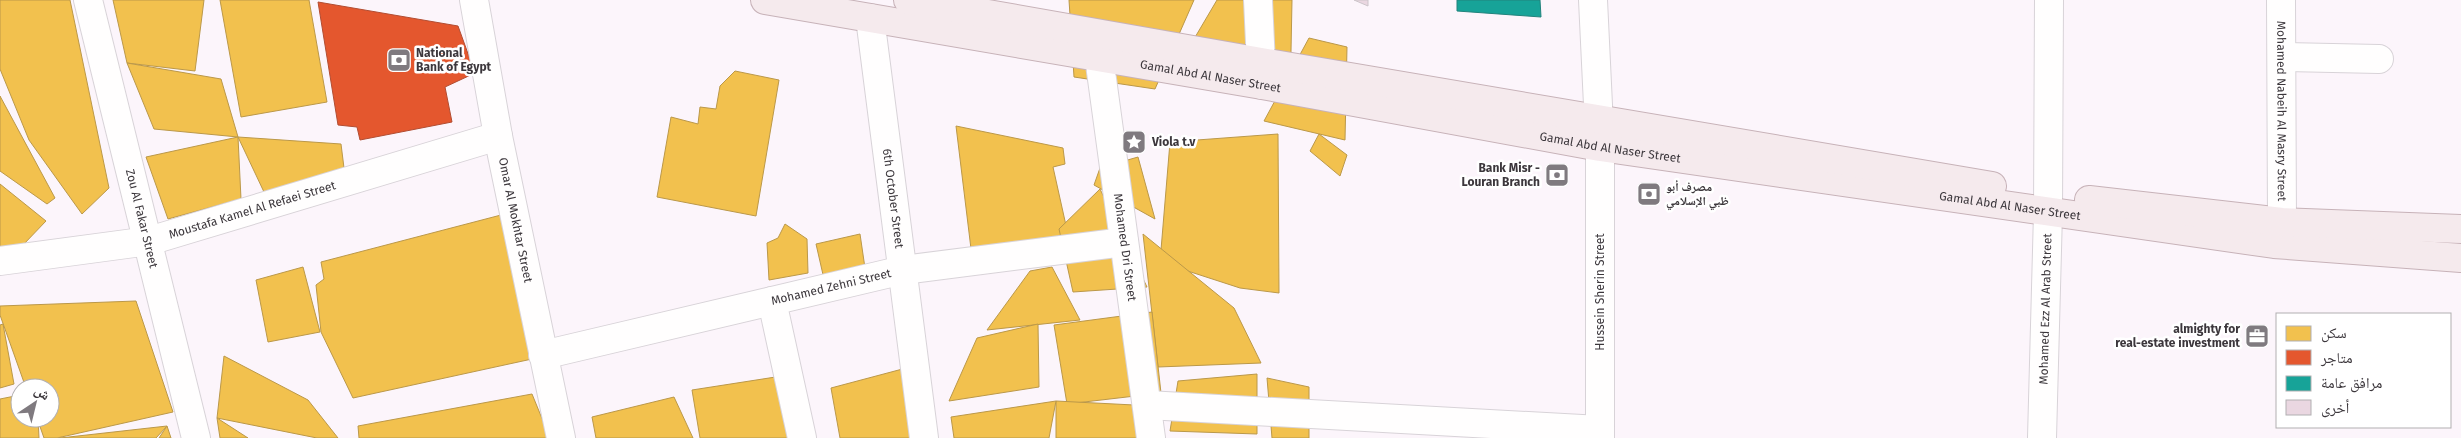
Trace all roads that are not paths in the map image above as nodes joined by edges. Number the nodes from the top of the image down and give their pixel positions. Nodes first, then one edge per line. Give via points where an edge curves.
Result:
1 (88, 0) edge
2 (474, 0) edge
3 (765, 0) edge
4 (908, 0) edge
5 (1258, 0) edge
6 (1593, 0) edge
7 (2049, 0) edge
8 (2281, 0) edge
9 (870, 18) junction
10 (1099, 57) junction
11 (2282, 57) junction
12 (2379, 59) dead end
13 (1262, 74) junction
14 (1599, 120) junction
15 (498, 136) junction
16 (1600, 147) junction
17 (2047, 204) junction
18 (2282, 222) junction
19 (2461, 229) edge
20 (149, 241) junction
21 (1124, 242) junction
22 (2461, 258) edge
23 (0, 261) edge
24 (903, 270) junction
25 (772, 301) junction
26 (543, 355) junction
27 (1147, 405) junction
28 (1600, 434) edge
29 (196, 438) edge
30 (561, 438) edge
31 (802, 438) edge
32 (924, 438) edge
33 (1151, 438) edge
34 (2042, 438) edge

1 - 20 street, Zou Al Fakar Street
2 - 15 street, Omar Al Mokhtar Street
3 - 9 main road, Gamal Abd Al Naser Street
4 - 13 main road, Gamal Abd Al Naser Street
5 - 13 street
6 - 14 street, Hussein Sherin Street
7 - 17 street, Mohamed Ezz Al Arab Street
8 - 11 street, Mohamed Nabeih Al Masry Street
9 - 10 main road, Gamal Abd Al Naser Street
9 - 24 street, 6th October Street
10 - 13 main road, Gamal Abd Al Naser Street
10 - 21 street, Mohamed Dri Street
11 - 12 street
11 - 18 street, Mohamed Nabeih Al Masry Street
13 - 14 main road, Gamal Abd Al Naser Street
13 - 16 main road, Gamal Abd Al Naser Street
14 - 16 street, Hussein Sherin Street
14 - 17 main road, Gamal Abd Al Naser Street
15 - 20 street, Moustafa Kamel Al Refaei Street
15 - 26 street, Omar Al Mokhtar Street
16 - 17 main road, Gamal Abd Al Naser Street
16 - 28 street, Hussein Sherin Street
17 - 18 main road, Gamal Abd Al Naser Street
17 - 22 main road, Gamal Abd Al Naser Street via 2274,244
17 - 34 street, Mohamed Ezz Al Arab Street
18 - 19 main road, Gamal Abd Al Naser Street
20 - 23 street, Moustafa Kamel Al Refaei Street
20 - 29 street, Zou Al Fakar Street
21 - 24 street, Mohamed Zehni Street
21 - 27 street, Mohamed Dri Street
24 - 25 street, Mohamed Zehni Street
24 - 32 street, 6th October Street
25 - 26 street, Mohamed Zehni Street
25 - 31 street
26 - 30 street, Omar Al Mokhtar Street
27 - 28 street
27 - 33 street, Mohamed Dri Street

